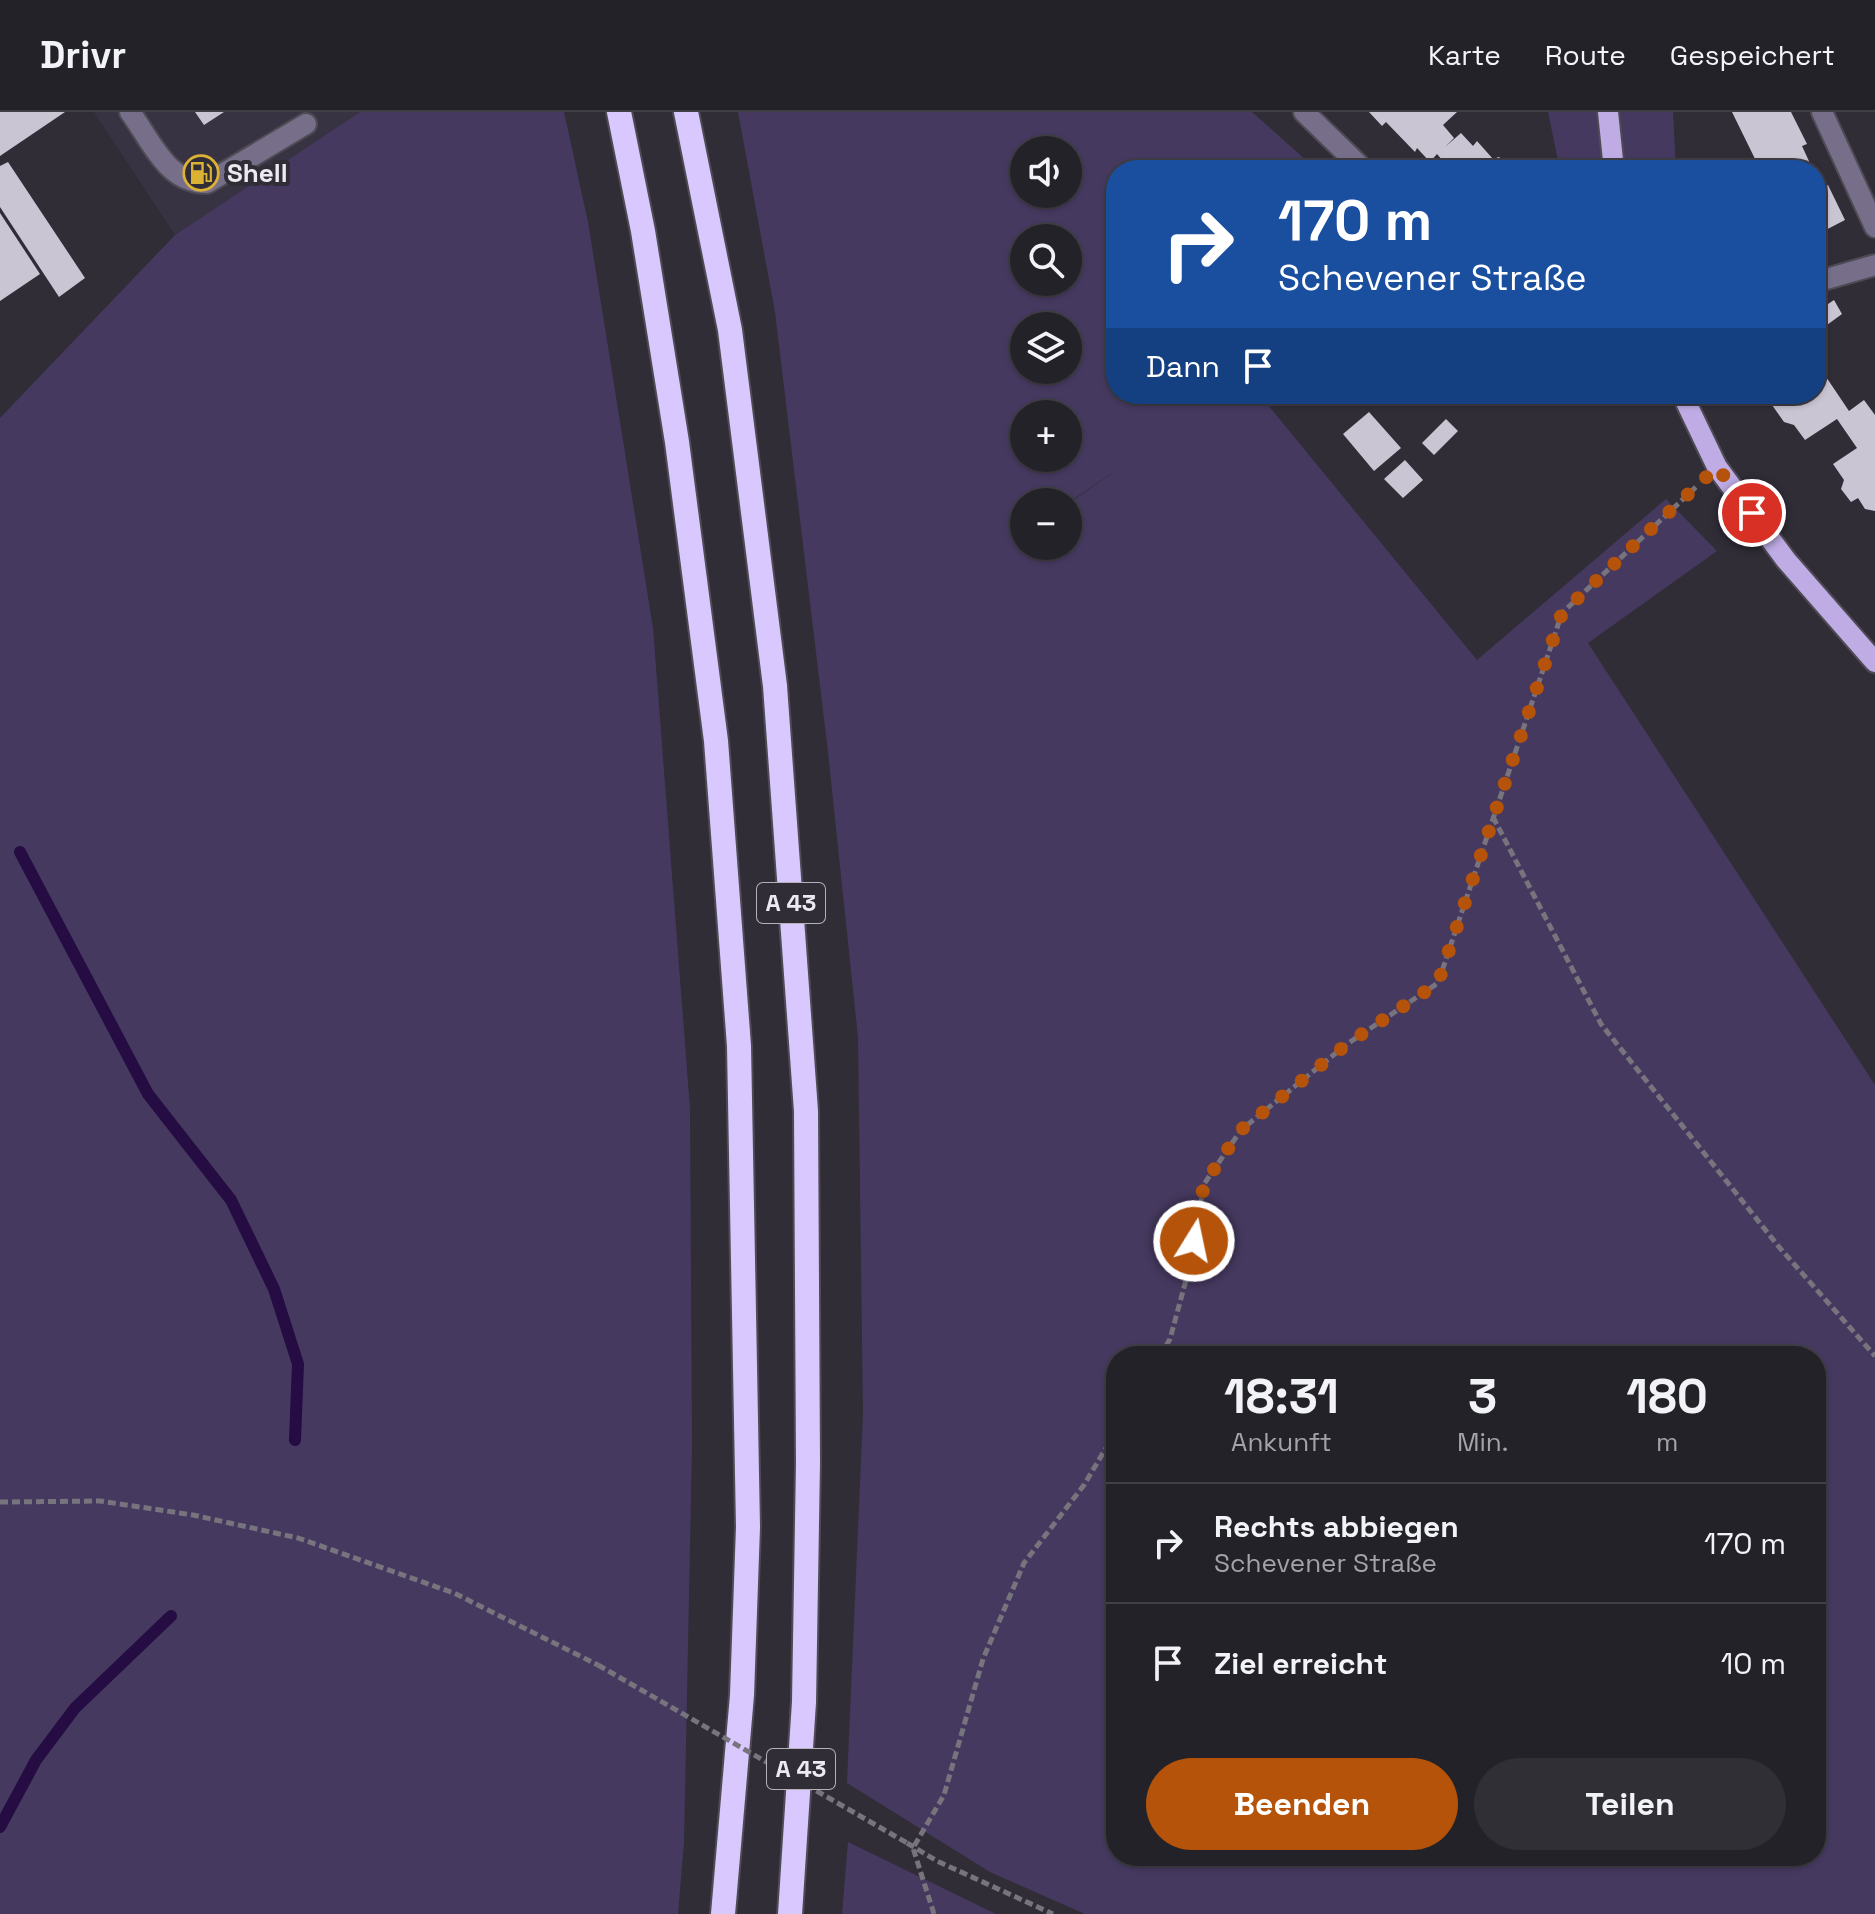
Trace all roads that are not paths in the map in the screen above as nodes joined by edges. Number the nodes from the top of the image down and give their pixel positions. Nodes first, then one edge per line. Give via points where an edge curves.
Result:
1 (130, 112) edge
2 (619, 112) edge
3 (686, 112) edge
4 (1304, 112) edge
5 (1608, 112) edge
6 (1822, 112) edge
7 (306, 124) dead end
8 (1354, 160) edge
9 (1613, 160) edge
10 (1875, 227) edge
11 (1875, 265) edge
12 (1826, 279) edge
13 (1687, 404) edge
14 (1875, 662) edge
15 (723, 1914) edge
16 (790, 1914) edge

1 - 7 street via 175,175 191,183 207,183
2 - 15 highway, A 43 via 677,442 716,741 739,1046 748,1527 742,1695
3 - 16 highway, A 43 via 730,330 775,686 806,1111 805,1686
4 - 8 street
5 - 9 main road
6 - 10 street
11 - 12 street
13 - 14 main road via 1717,467 1786,560

